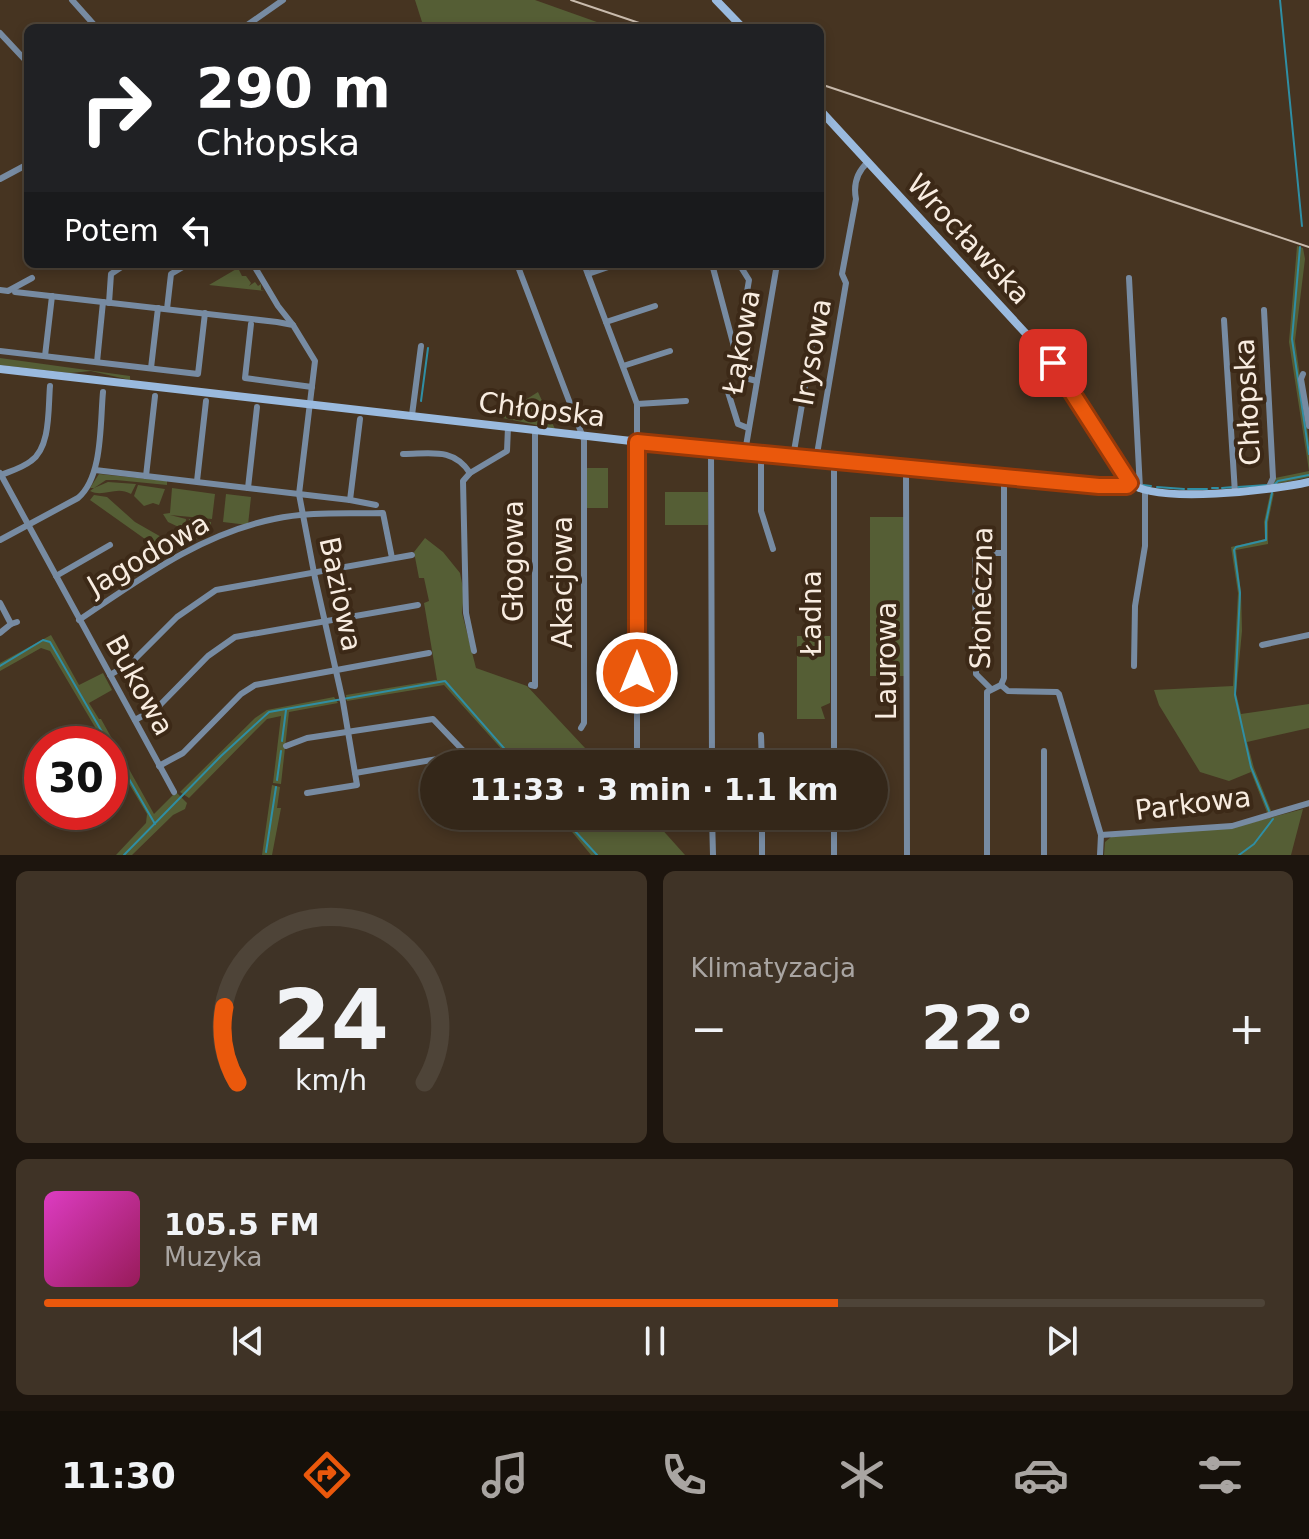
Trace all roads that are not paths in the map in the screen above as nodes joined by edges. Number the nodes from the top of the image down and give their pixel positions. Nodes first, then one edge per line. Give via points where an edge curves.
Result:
1 (72, 0) edge
2 (283, 0) edge
3 (716, 0) edge
4 (93, 24) edge
5 (249, 24) edge
6 (739, 24) edge
7 (0, 33) edge
8 (24, 59) edge
9 (824, 114) edge
10 (868, 162) junction
11 (24, 166) edge
12 (0, 179) edge
13 (110, 268) edge
14 (119, 268) edge
15 (181, 268) edge
16 (255, 268) edge
17 (519, 268) edge
18 (586, 268) edge
19 (605, 268) edge
20 (713, 268) edge
21 (742, 268) edge
22 (776, 268) edge
23 (112, 272) junction
24 (588, 274) junction
25 (32, 278) dead end
26 (1129, 278) dead end
27 (8, 291) edge
28 (52, 296) junction
29 (106, 303) junction
30 (655, 306) dead end
31 (158, 308) junction
32 (167, 309) junction
33 (1264, 310) dead end
34 (818, 311) dead end
35 (205, 313) junction
36 (1224, 320) dead end
37 (606, 322) junction
38 (251, 324) dead end
39 (293, 325) junction
40 (421, 346) dead end
41 (0, 351) edge
42 (670, 351) dead end
43 (736, 355) junction
44 (45, 356) junction
45 (97, 362) junction
46 (623, 366) junction
47 (151, 368) junction
48 (0, 369) edge
49 (1303, 374) dead end
50 (757, 381) junction
51 (50, 386) dead end
52 (312, 387) junction
53 (103, 392) dead end
54 (728, 392) dead end
55 (155, 396) dead end
56 (206, 401) dead end
57 (686, 401) dead end
58 (637, 404) junction
59 (309, 405) junction
60 (257, 407) dead end
61 (412, 415) junction
62 (360, 419) dead end
63 (1309, 426) edge
64 (508, 427) junction
65 (748, 428) junction
66 (535, 431) junction
67 (582, 436) junction
68 (637, 442) junction
69 (711, 449) junction
70 (745, 452) junction
71 (403, 454) dead end
72 (761, 454) junction
73 (793, 457) junction
74 (816, 460) junction
75 (834, 461) junction
76 (906, 468) junction
77 (95, 470) junction
78 (470, 473) junction
79 (0, 474) edge
80 (146, 476) junction
81 (1004, 477) junction
82 (197, 481) junction
83 (1309, 482) edge
84 (1130, 483) junction
85 (248, 488) junction
86 (1142, 489) junction
87 (1268, 490) junction
88 (1235, 493) junction
89 (299, 494) junction
90 (350, 500) junction
91 (376, 505) dead end
92 (302, 515) junction
93 (28, 525) junction
94 (0, 540) edge
95 (110, 545) dead end
96 (773, 549) dead end
97 (1004, 553) junction
98 (412, 555) dead end
99 (392, 558) junction
100 (314, 572) junction
101 (56, 576) junction
102 (0, 603) edge
103 (418, 605) dead end
104 (79, 620) junction
105 (324, 621) junction
106 (0, 633) edge
107 (1309, 635) edge
108 (1262, 645) dead end
109 (474, 651) dead end
110 (429, 653) dead end
111 (1134, 666) dead end
112 (335, 670) junction
113 (110, 675) junction
114 (531, 685) dead end
115 (1001, 685) junction
116 (990, 688) junction
117 (135, 720) junction
118 (581, 728) dead end
119 (349, 732) junction
120 (761, 735) dead end
121 (286, 746) dead end
122 (463, 750) edge
123 (637, 750) edge
124 (712, 750) edge
125 (762, 750) edge
126 (834, 750) edge
127 (1044, 751) dead end
128 (420, 762) edge
129 (159, 766) junction
130 (355, 773) junction
131 (174, 792) dead end
132 (307, 793) dead end
133 (1309, 803) edge
134 (712, 830) edge
135 (762, 830) edge
136 (834, 830) edge
137 (1101, 835) junction
138 (713, 855) edge
139 (762, 855) edge
140 (834, 855) edge
141 (907, 855) edge
142 (987, 855) edge
143 (1044, 855) edge
144 (1100, 855) edge

1 - 4 street
2 - 5 street
3 - 6 street
7 - 8 street
9 - 10 street, Wrocławska
10 - 74 street, Irysowa via 858,172 854,191 842,274 846,283
10 - 84 street, Wrocławska via 1061,373
11 - 12 street
13 - 23 street
14 - 23 street
15 - 32 street via 171,274
16 - 39 street, Baziowa
17 - 67 street
18 - 24 street
19 - 24 street
20 - 43 street
21 - 43 street via 749,277
22 - 50 street, Łąkowa
23 - 29 street
24 - 37 street
25 - 27 street
26 - 86 street
27 - 28 street
28 - 29 street
28 - 44 street
29 - 31 street
29 - 45 street
30 - 37 street
31 - 32 street
31 - 47 street
32 - 35 street
33 - 87 street, Chłopska via 1273,478
34 - 73 street
35 - 39 street
35 - 47 street via 198,374
36 - 88 street
37 - 46 street
38 - 52 street via 245,378
39 - 52 street, Baziowa via 315,361
40 - 61 street
41 - 44 street
42 - 46 street
43 - 50 street via 742,375
44 - 45 street
45 - 47 street
46 - 58 street
48 - 59 street, Chłopska
49 - 63 street
50 - 65 street, Łąkowa
51 - 79 street via 42,449 27,464
52 - 59 street, Baziowa
53 - 77 street
54 - 65 street, Łąkowa via 738,424
55 - 80 street
56 - 82 street
57 - 58 street
58 - 68 street
59 - 61 street, Chłopska
59 - 89 street, Baziowa
60 - 85 street
61 - 64 street, Chłopska
62 - 90 street
64 - 66 street, Chłopska
64 - 78 street via 507,451
65 - 70 street, Łąkowa
66 - 67 street, Chłopska
66 - 114 street, Głogowa via 535,686
67 - 68 street, Chłopska
67 - 118 street, Akacjowa
68 - 69 street, Chłopska
68 - 123 street
69 - 70 street, Chłopska
69 - 124 street
70 - 72 street, Chłopska
71 - 78 street via 450,454
72 - 73 street, Chłopska
72 - 96 street via 761,511
73 - 74 street, Chłopska
74 - 75 street, Chłopska
75 - 76 street, Chłopska
75 - 126 street, Ładna
76 - 81 street, Chłopska
76 - 141 street, Laurowa
77 - 80 street
77 - 93 street via 80,496
78 - 109 street via 463,481 464,573
79 - 93 street, Bukowa
80 - 82 street
81 - 84 street, Chłopska via 1120,488
81 - 97 street, Słoneczna
82 - 85 street
83 - 87 street, Chłopska
84 - 86 street, Chłopska
85 - 89 street
86 - 88 street, Chłopska
86 - 111 street via 1145,546 1135,606
87 - 88 street, Chłopska
89 - 90 street
89 - 92 street, Baziowa
90 - 91 street
92 - 99 street, Jagodowa via 383,513
92 - 100 street, Baziowa
92 - 104 street, Jagodowa via 208,540
93 - 94 street
93 - 101 street, Bukowa
95 - 101 street
97 - 115 street, Słoneczna
97 - 116 street via 980,553 975,559 976,674
98 - 99 street
99 - 100 street
100 - 105 street, Baziowa
100 - 113 street via 216,590
101 - 104 street, Bukowa
102 - 106 street via 14,623
103 - 105 street
104 - 113 street, Bukowa
105 - 112 street, Baziowa
105 - 117 street via 235,637 208,656 157,708
107 - 108 street
110 - 112 street
112 - 119 street, Baziowa
112 - 129 street via 255,685 183,753
113 - 117 street, Bukowa
115 - 116 street, Słoneczna
115 - 137 street via 1008,691 1059,694
116 - 142 street, Słoneczna
117 - 129 street, Bukowa
119 - 121 street
119 - 122 street via 433,719
119 - 130 street, Baziowa
120 - 125 street
127 - 143 street
128 - 130 street
129 - 131 street, Bukowa
130 - 132 street via 357,785
133 - 137 street, Parkowa via 1232,826
134 - 138 street
135 - 139 street
136 - 140 street
137 - 144 street, Parkowa

